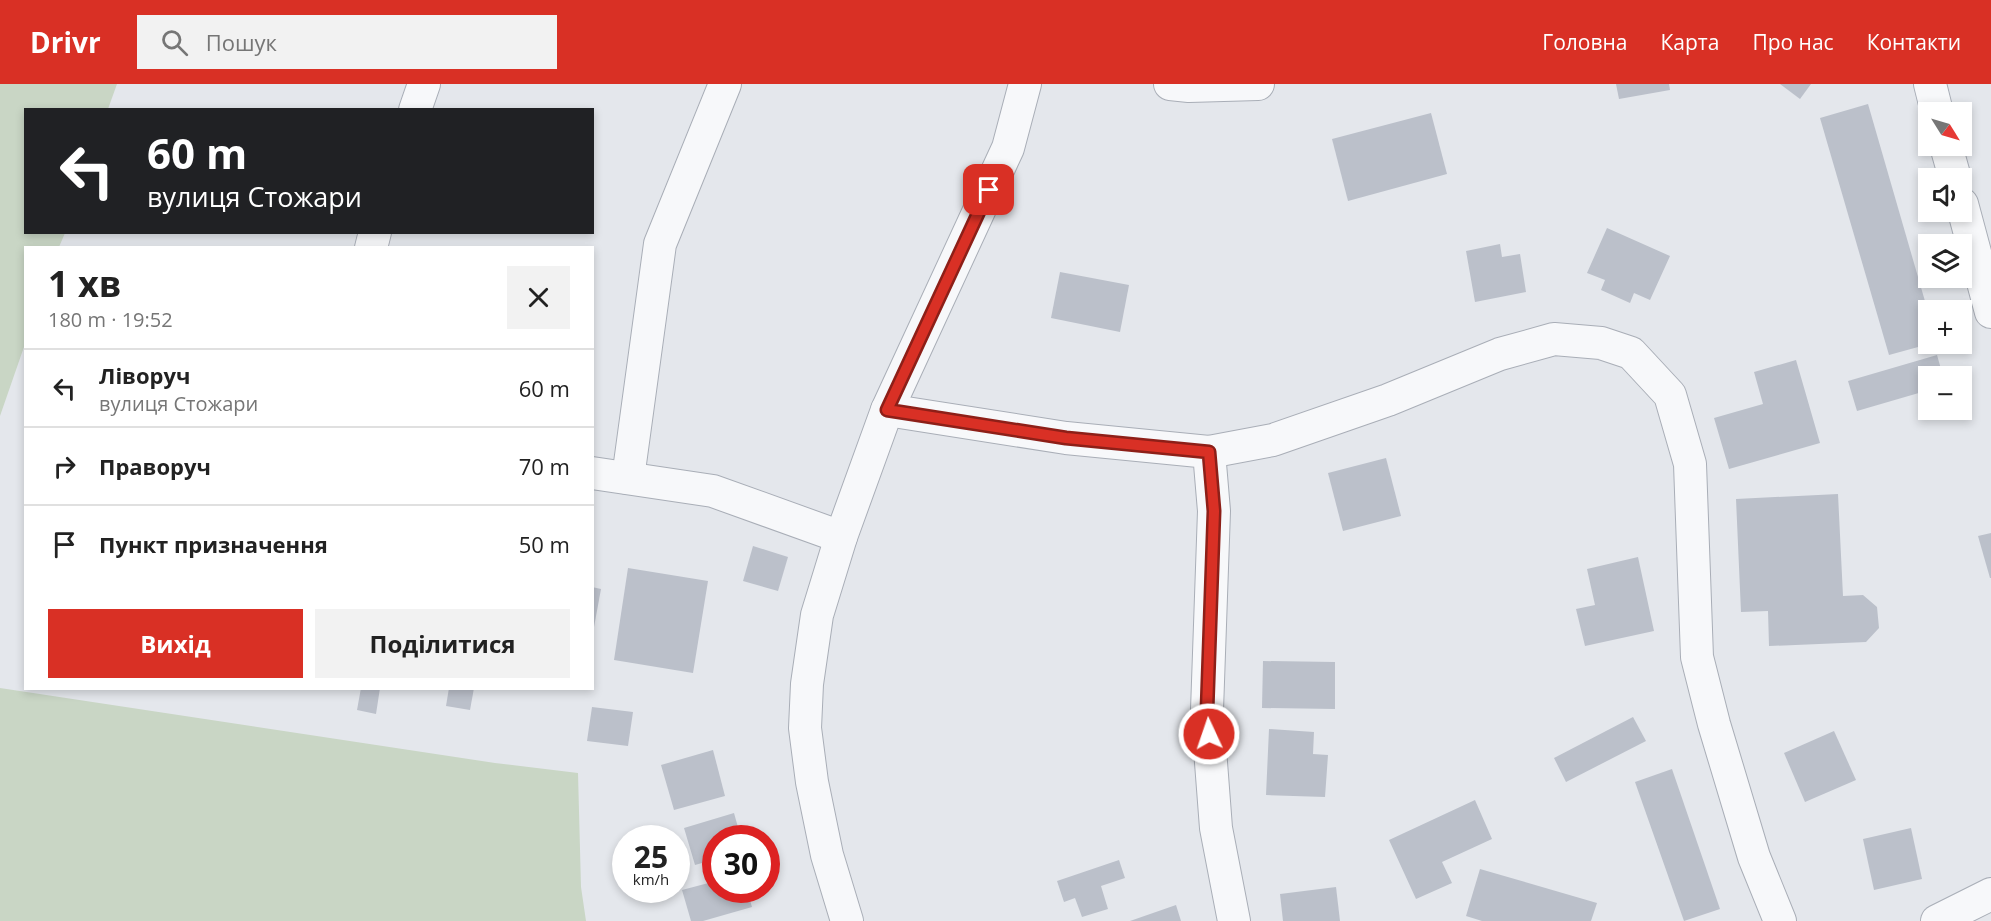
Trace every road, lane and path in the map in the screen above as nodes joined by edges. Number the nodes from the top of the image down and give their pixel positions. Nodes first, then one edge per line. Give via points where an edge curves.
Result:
1 (424, 84) edge
2 (725, 84) edge
3 (1025, 84) edge
4 (1170, 84) edge
5 (1258, 84) edge
6 (1930, 84) edge
7 (1934, 102) edge
8 (416, 108) edge
9 (1967, 222) edge
10 (1991, 312) edge
11 (887, 410) junction
12 (1209, 452) junction
13 (594, 474) edge
14 (628, 478) junction
15 (841, 537) junction
16 (1991, 894) edge
17 (847, 921) edge
18 (1234, 921) edge
19 (1780, 921) edge
20 (1937, 921) edge

1 - 8 street
2 - 14 street via 660,244
3 - 11 street via 1008,148
4 - 5 street
6 - 7 street
9 - 10 street
11 - 12 street via 1066,438
11 - 15 street
12 - 18 street via 1214,511 1207,710 1216,828
12 - 19 street via 1273,440 1388,400 1500,354 1554,339 1601,343 1631,353 1670,395 1690,464 1697,657 1754,857
13 - 14 street
14 - 15 street via 713,491
15 - 17 street via 818,615 807,684 805,728 827,855
16 - 20 street

